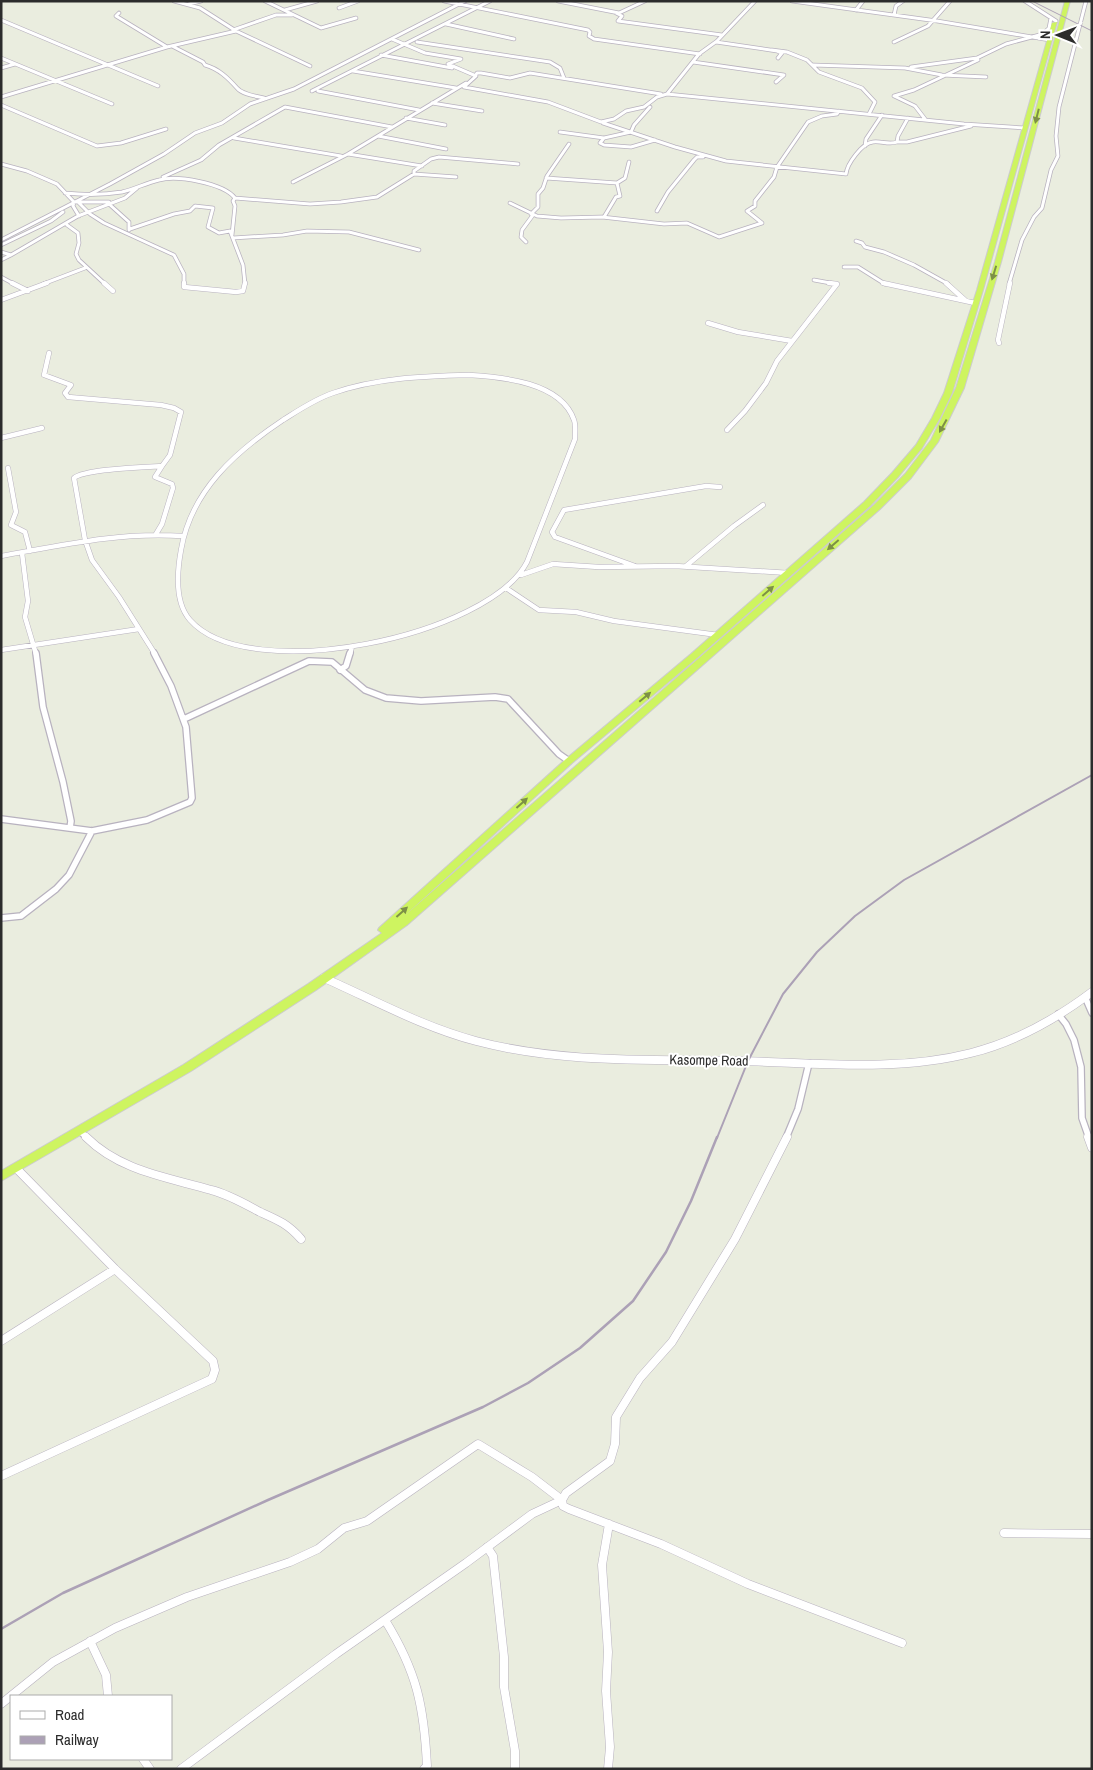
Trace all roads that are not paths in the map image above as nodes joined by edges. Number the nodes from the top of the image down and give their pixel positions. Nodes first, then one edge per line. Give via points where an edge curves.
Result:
1 (174, 1) edge
2 (200, 1) edge
3 (265, 1) edge
4 (317, 1) edge
5 (358, 1) edge
6 (444, 1) edge
7 (465, 1) edge
8 (490, 1) edge
9 (558, 1) edge
10 (645, 1) edge
11 (755, 1) edge
12 (792, 1) edge
13 (863, 1) edge
14 (903, 1) edge
15 (950, 1) edge
16 (1025, 1) edge
17 (1061, 1) edge
18 (1068, 1) edge
19 (1086, 1) edge
20 (183, 2) edge
21 (189, 4) junction
22 (458, 4) junction
23 (339, 8) dead end
24 (478, 8) junction
25 (285, 10) junction
26 (856, 10) junction
27 (616, 12) junction
28 (119, 13) dead end
29 (294, 15) junction
30 (894, 15) junction
31 (356, 18) dead end
32 (1053, 19) junction
33 (1, 20) edge
34 (934, 21) junction
35 (446, 24) junction
36 (235, 30) junction
37 (722, 35) junction
38 (1032, 36) junction
39 (392, 38) junction
40 (514, 39) dead end
41 (1050, 40) junction
42 (417, 42) dead end
43 (716, 42) junction
44 (894, 42) dead end
45 (403, 44) junction
46 (172, 46) junction
47 (167, 47) junction
48 (772, 50) junction
49 (700, 54) junction
50 (381, 55) junction
51 (1, 58) edge
52 (778, 58) dead end
53 (977, 58) junction
54 (693, 62) junction
55 (15, 64) junction
56 (109, 64) junction
57 (813, 65) junction
58 (310, 66) dead end
59 (1, 68) edge
60 (902, 68) junction
61 (462, 70) junction
62 (353, 71) junction
63 (945, 75) junction
64 (475, 76) junction
65 (986, 77) dead end
66 (564, 78) junction
67 (54, 80) junction
68 (776, 82) dead end
69 (158, 86) dead end
70 (456, 88) junction
71 (312, 91) dead end
72 (318, 91) dead end
73 (666, 94) junction
74 (1, 97) edge
75 (266, 99) junction
76 (432, 103) junction
77 (112, 104) dead end
78 (1, 105) edge
79 (420, 110) junction
80 (482, 111) dead end
81 (839, 111) junction
82 (869, 114) junction
83 (882, 115) junction
84 (406, 118) junction
85 (908, 118) junction
86 (596, 121) junction
87 (935, 121) junction
88 (445, 125) dead end
89 (977, 125) junction
90 (392, 127) junction
91 (1025, 128) junction
92 (166, 129) dead end
93 (560, 132) dead end
94 (631, 132) junction
95 (378, 136) junction
96 (234, 138) junction
97 (604, 138) junction
98 (655, 140) junction
99 (897, 142) junction
100 (569, 144) dead end
101 (865, 146) junction
102 (446, 149) dead end
103 (348, 154) junction
104 (341, 156) junction
105 (710, 156) junction
106 (629, 162) dead end
107 (1, 164) edge
108 (518, 164) dead end
109 (422, 166) junction
110 (777, 167) junction
111 (414, 174) junction
112 (456, 177) dead end
113 (546, 178) junction
114 (154, 180) junction
115 (292, 182) dead end
116 (617, 183) junction
117 (137, 188) junction
118 (65, 193) junction
119 (93, 193) junction
120 (235, 198) junction
121 (114, 202) junction
122 (75, 203) junction
123 (510, 203) dead end
124 (109, 204) junction
125 (657, 211) dead end
126 (88, 212) junction
127 (532, 215) junction
128 (79, 216) junction
129 (604, 217) junction
130 (51, 221) junction
131 (67, 225) junction
132 (60, 229) junction
133 (130, 229) junction
134 (128, 235) junction
135 (232, 237) junction
136 (1, 240) edge
137 (856, 240) dead end
138 (526, 242) dead end
139 (1, 245) edge
140 (419, 250) dead end
141 (1, 252) edge
142 (11, 255) junction
143 (1, 260) edge
144 (844, 267) dead end
145 (85, 268) junction
146 (1, 277) edge
147 (814, 280) dead end
148 (28, 291) junction
149 (113, 291) dead end
150 (1, 300) edge
151 (966, 301) junction
152 (976, 303) junction
153 (708, 323) dead end
154 (792, 341) junction
155 (999, 343) dead end
156 (49, 353) dead end
157 (42, 428) dead end
158 (727, 430) dead end
159 (1, 438) edge
160 (162, 466) junction
161 (8, 468) dead end
162 (720, 487) dead end
163 (763, 505) dead end
164 (156, 534) junction
165 (182, 536) junction
166 (85, 542) junction
167 (30, 551) junction
168 (22, 553) junction
169 (1, 556) edge
170 (635, 566) junction
171 (686, 566) junction
172 (789, 573) junction
173 (520, 575) junction
174 (506, 588) junction
175 (139, 629) junction
176 (718, 635) junction
177 (35, 646) junction
178 (352, 647) junction
179 (1, 650) edge
180 (340, 670) junction
181 (184, 719) junction
182 (569, 761) junction
183 (1, 819) edge
184 (70, 828) junction
185 (92, 831) junction
186 (1, 918) edge
187 (367, 946) junction
188 (324, 978) junction
189 (1088, 994) edge
190 (1092, 1013) edge
191 (1058, 1014) junction
192 (809, 1063) junction
193 (80, 1131) junction
194 (1092, 1148) edge
195 (16, 1168) junction
196 (1, 1178) edge
197 (301, 1238) dead end
198 (115, 1269) junction
199 (1, 1341) edge
200 (1, 1476) edge
201 (562, 1500) junction
202 (609, 1524) junction
203 (1004, 1533) dead end
204 (1092, 1534) edge
205 (487, 1547) junction
206 (385, 1620) junction
207 (90, 1642) junction
208 (902, 1643) dead end
209 (12, 1695) edge
210 (108, 1695) edge
211 (181, 1769) edge
212 (424, 1769) edge
213 (515, 1769) edge
214 (608, 1769) edge

1 - 20 street
2 - 21 street
3 - 25 street
4 - 25 street
5 - 23 street
6 - 22 street
7 - 22 street
8 - 24 street
9 - 27 street
10 - 27 street via 627,11
11 - 37 street
12 - 26 street
13 - 26 street
14 - 30 street via 896,6
15 - 34 street
16 - 32 street
17 - 32 highway
18 -> 187 highway via 998,262 960,388 935,440 908,476 876,507 506,835 403,922
19 - 155 street via 1059,107 1058,156 1051,170 1042,208 1022,240
20 - 21 street
21 - 36 street
22 - 24 street
22 - 39 street
24 - 35 street
24 - 49 street via 588,30 594,39
25 - 29 street
26 - 30 street
27 - 37 street via 622,16 618,20
28 - 47 street via 116,16
29 - 31 street via 321,28
29 - 36 street via 276,15
30 - 34 street
32 - 38 street via 1047,31
32 - 41 highway
33 - 56 street
34 - 38 street
34 - 44 street
35 - 40 street
35 - 45 street
36 - 46 street
36 - 58 street
37 - 43 street
38 - 41 street
38 - 53 street
39 - 45 street
39 - 75 street via 294,89
41 - 91 highway
42 - 66 street via 550,62 560,68
43 - 48 street
43 - 49 street
45 - 50 street
45 - 61 street via 425,53 461,59 448,64
46 - 47 street
46 - 75 street via 213,67 237,88
47 - 56 street
48 - 52 street via 782,54
48 - 57 street via 787,52
49 - 54 street
50 - 61 street
50 - 62 street
51 - 55 street
53 - 60 street
53 - 63 street
54 - 68 street via 784,75
54 - 73 street
55 - 59 street
55 - 67 street
56 - 67 street
56 - 69 street
57 - 60 street
57 - 82 street via 818,72 867,91 874,102
60 - 63 street
61 - 64 street
62 - 70 street
62 - 71 street
63 - 65 street
63 - 87 street via 910,93 894,96 915,106 924,119
64 - 66 street via 481,73 510,78 530,73
64 - 70 street
64 - 86 street via 464,87 548,102
66 - 73 street
67 - 74 street
67 - 77 street
70 - 76 street
72 - 79 street
73 - 81 street
73 - 86 street via 641,109 622,112 614,120
73 - 94 street via 648,108
75 - 119 street via 250,104 222,123 195,133 161,156
76 - 79 street
76 - 80 street
78 - 92 street via 97,146 121,143
79 - 84 street
81 - 82 street
81 - 110 street via 808,122
82 - 83 street
83 - 85 street
83 - 101 street via 866,138
84 - 88 street
84 - 90 street
85 - 87 street
85 - 99 street
86 - 94 street
87 - 89 street
89 - 91 street
89 - 99 street
90 - 95 street
90 - 96 street via 284,107
91 - 152 highway
93 - 97 street
94 - 97 street
94 - 98 street
95 - 102 street
95 - 103 street
96 - 104 street
96 - 114 street via 180,171
97 - 98 street via 600,143 604,145 631,147
98 - 105 street
99 - 101 street
100 - 113 street
101 - 110 street via 847,168 846,174
103 - 104 street
103 - 109 street
104 - 115 street
105 - 110 street
105 - 125 street via 694,160
106 - 116 street via 625,178
107 - 118 street via 49,180
108 - 109 street via 439,158 431,159
109 - 111 street
110 - 129 street via 755,206 747,210 762,223 719,237 687,223 664,224
111 - 112 street
111 - 120 street via 382,195 371,198 310,204
113 - 116 street
113 - 127 street via 538,194 538,207
114 - 117 street
114 - 120 street via 203,183 225,189
116 - 129 street via 620,196 616,197
117 - 119 street
117 - 121 street via 131,195
118 - 119 street
118 - 122 street
119 - 122 street
120 - 135 street
121 - 122 street
121 - 124 street
122 - 126 street
122 - 128 street
122 - 130 street
122 - 136 street
123 - 127 street
124 - 126 street
124 - 133 street via 130,222
126 - 128 street
126 - 134 street
127 - 129 street
127 - 138 street via 522,230 521,237
128 - 131 street
130 - 132 street
130 - 139 street
131 - 132 street
131 - 145 street via 78,233 76,254
132 - 142 street
133 - 134 street
133 - 135 street via 190,211 195,206 210,207 213,208 208,227 219,232 230,231
134 - 135 street via 174,255 184,274 184,287 240,292 246,288 245,276
135 - 140 street via 283,236 307,231 349,232
137 - 151 street via 865,248 914,265 950,285
141 - 142 street
142 - 143 street
144 - 151 street via 858,267 887,285
145 - 148 street
145 - 149 street
146 - 148 street
147 - 154 street via 837,284
148 - 150 street
151 - 152 street
152 - 172 highway via 948,392 919,446 867,504
153 - 154 street via 738,332
154 - 158 street via 756,396
156 - 160 street via 44,375 71,385 65,393 68,397 88,401 135,402 180,410 174,443
157 - 159 street
160 - 164 street via 154,477 172,484 173,488
160 - 166 street via 75,475
161 - 167 street via 16,512 11,525 25,532
162 - 170 street via 706,486 564,510 552,532 555,537
163 - 171 street
164 - 165 street
164 - 166 street
165 - 173 street via 207,484 223,466 274,427 319,399 347,389 424,378 468,375 498,378 532,384 556,397 571,412 576,428 575,439
165 - 178 street via 178,566 181,601 188,618 202,630 224,642 255,648
166 - 167 street
166 - 175 street via 96,567
167 - 168 street
168 - 169 street
168 - 177 street via 28,601 25,617
170 - 171 street
170 - 173 street via 553,564
171 - 172 street
176 -> 172 highway
173 - 174 street
174 - 176 street via 539,610 576,612 614,621
174 - 178 street via 438,622 387,640
175 - 177 street
175 - 181 street via 167,677
182 -> 176 highway
177 - 179 street
177 - 184 street via 43,706 63,782
178 - 180 street
180 - 181 street via 332,662 309,661
180 - 182 street via 365,690 386,698 421,701 508,699
181 - 185 street via 190,802 147,820
187 -> 182 highway
183 - 184 street
184 - 185 street
185 - 186 street via 69,875 56,889 21,916
187 - 188 highway
188 - 192 street, Kasompe Road via 442,1031 541,1055
188 - 193 highway via 187,1068
189 - 190 street
189 - 191 street, Kasompe Road
191 - 192 street, Kasompe Road via 1012,1039 941,1059 906,1063
191 - 194 street via 1074,1040 1081,1067 1082,1118
192 - 201 street via 798,1109 782,1148 735,1239 672,1342 640,1378 616,1417 615,1444 610,1461 566,1493
193 - 195 highway
193 - 197 street via 95,1146 127,1165 230,1197 290,1226
195 - 196 highway
195 - 198 street
198 - 199 street
198 - 200 street via 213,1361 216,1370 212,1379
201 - 202 street via 563,1506
201 - 205 street via 532,1514
201 - 207 street via 478,1444 367,1521 344,1528 318,1549 290,1562 187,1597
202 - 208 street via 662,1544 748,1584
202 - 214 street via 602,1565 608,1652
203 - 204 street
205 - 206 street
205 - 213 street via 493,1556 504,1657 504,1687
206 - 211 street
206 - 212 street via 413,1670 423,1702 427,1766
207 - 209 street via 53,1662
207 - 210 street via 101,1662

